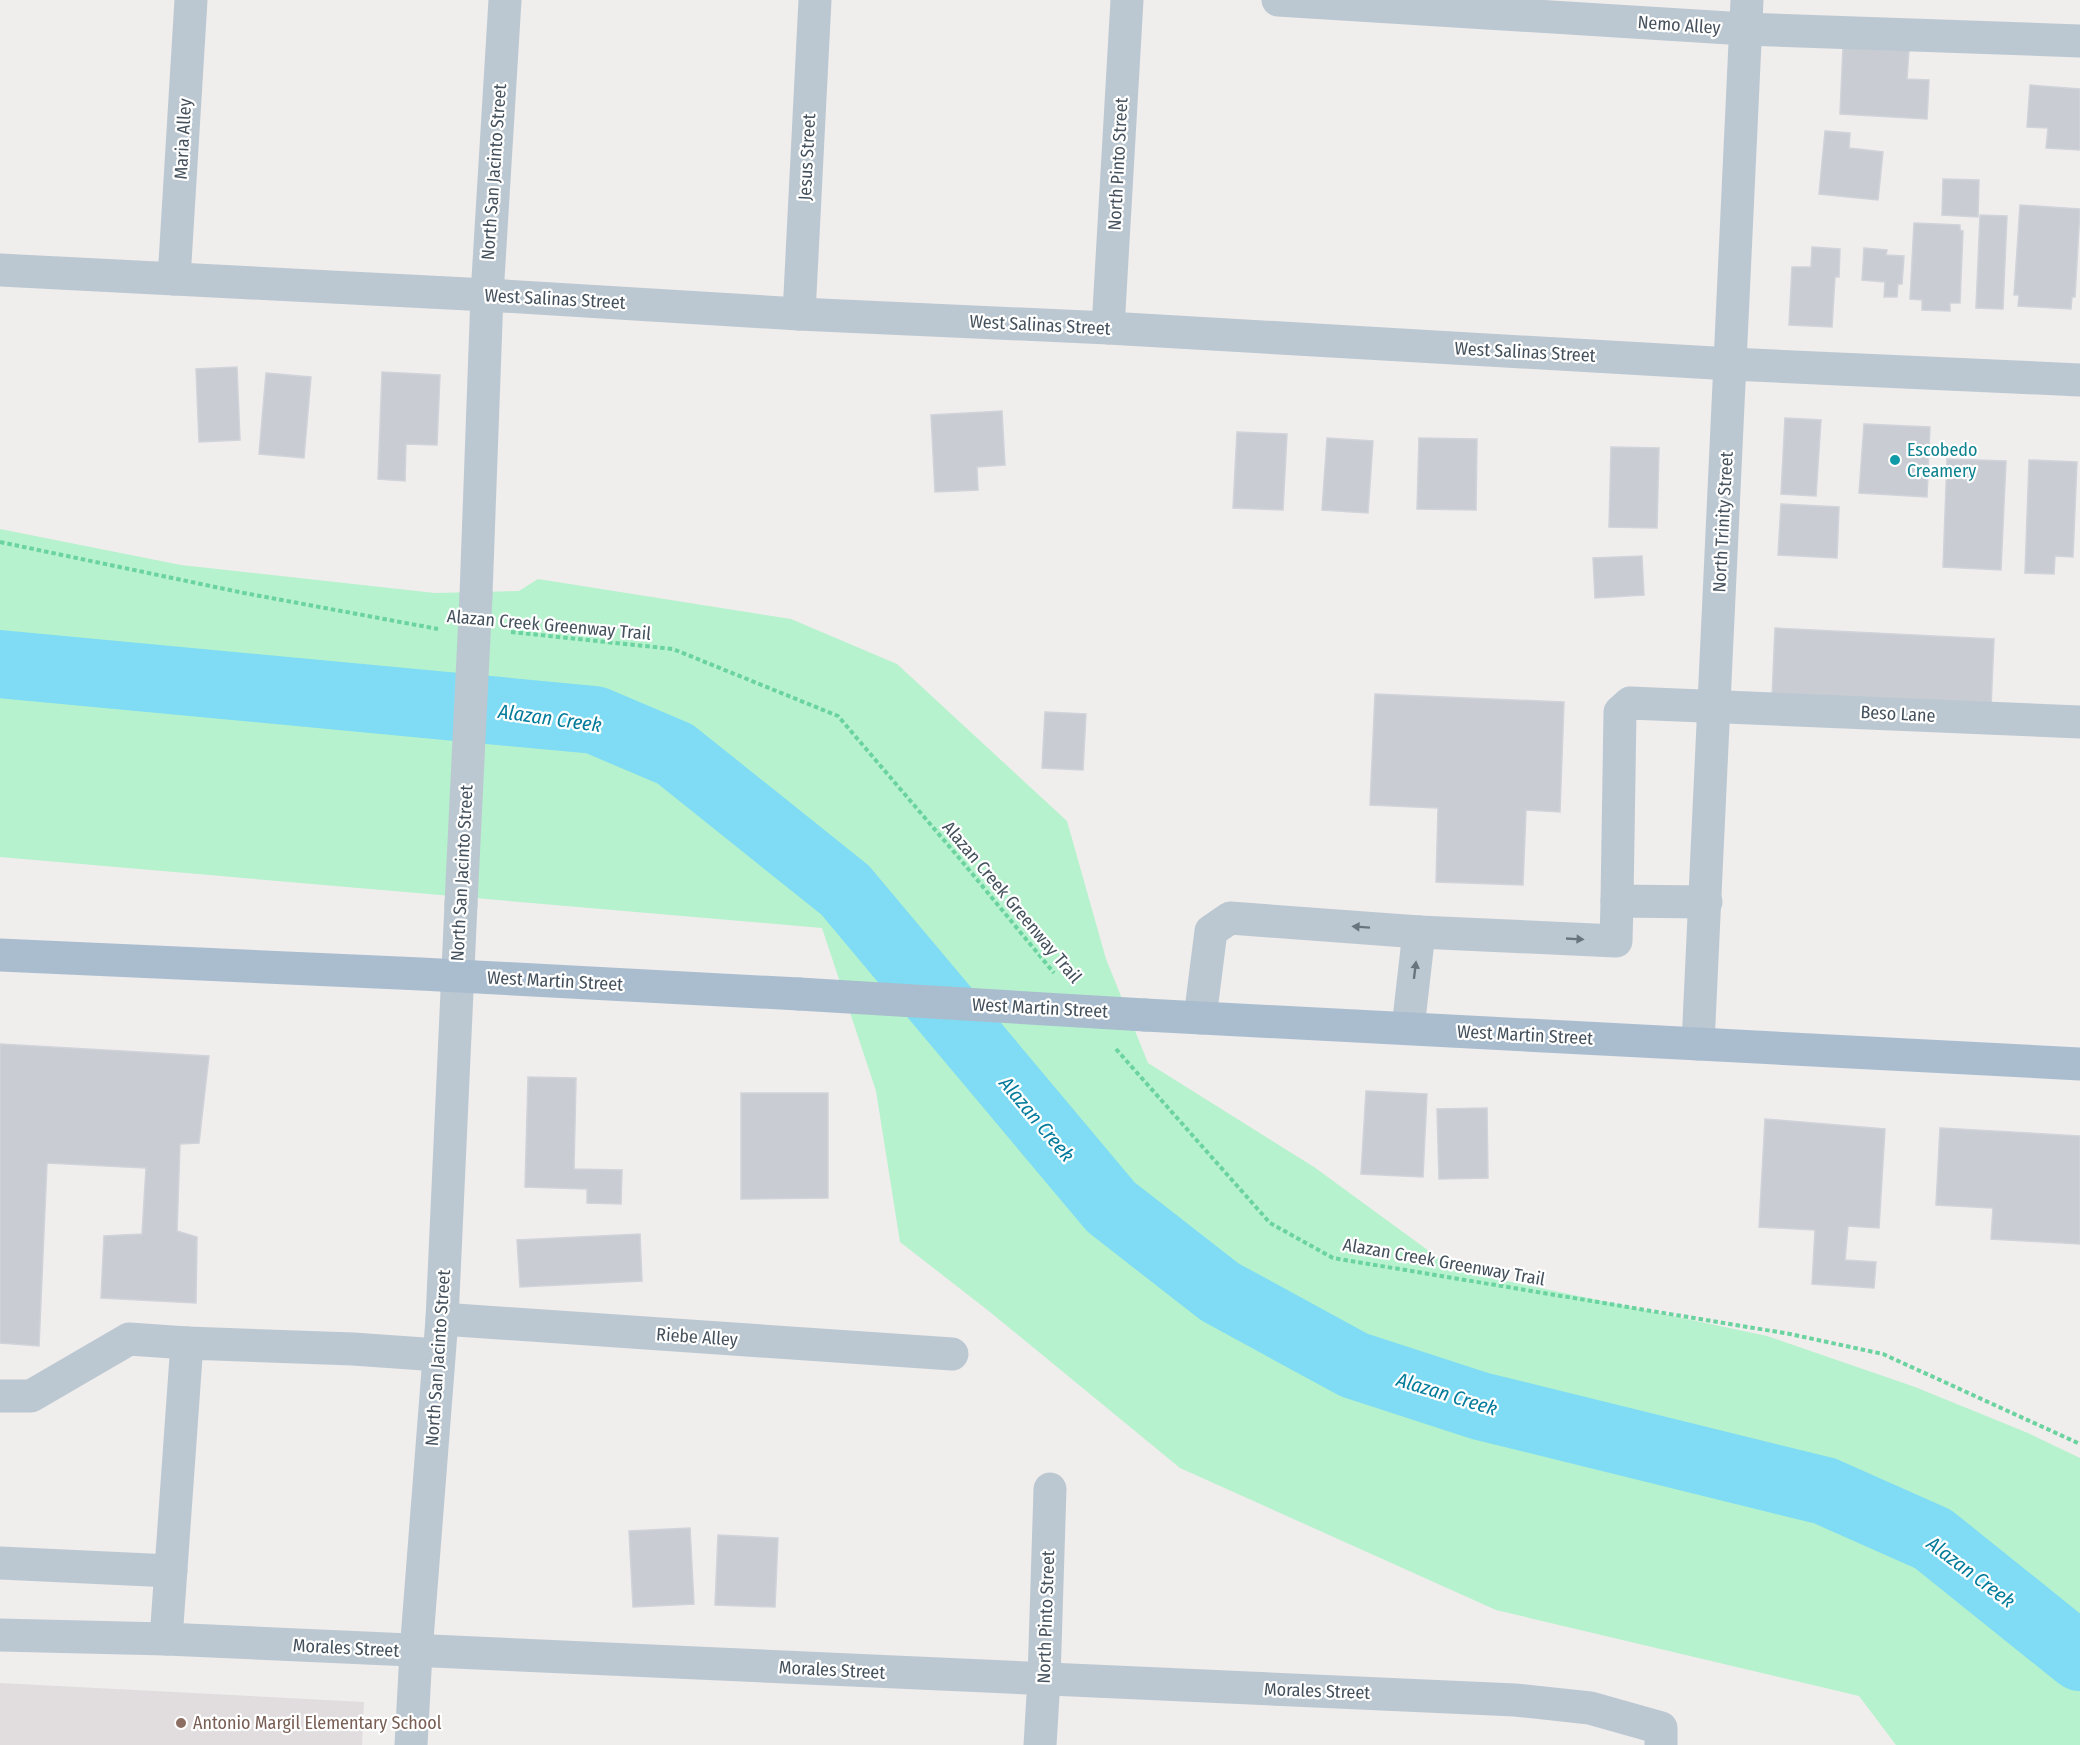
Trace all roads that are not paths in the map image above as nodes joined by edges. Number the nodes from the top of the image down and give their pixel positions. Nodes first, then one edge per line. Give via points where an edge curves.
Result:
1 (191, 0) edge
2 (505, 0) edge
3 (815, 0) edge
4 (1127, 0) edge
5 (1278, 0) edge
6 (1746, 15) edge
7 (2080, 41) edge
8 (0, 270) edge
9 (174, 279) junction
10 (487, 295) junction
11 (799, 314) junction
12 (1108, 328) junction
13 (1731, 364) junction
14 (2080, 380) edge
15 (1715, 705) junction
16 (2080, 722) edge
17 (1617, 901) junction
18 (1706, 902) junction
19 (1419, 932) junction
20 (0, 955) edge
21 (457, 976) junction
22 (1200, 1018) junction
23 (1408, 1029) junction
24 (1698, 1044) junction
25 (2080, 1064) edge
26 (442, 1319) junction
27 (187, 1343) junction
28 (438, 1354) junction
29 (952, 1354) dead end
30 (0, 1396) edge
31 (1050, 1490) dead end
32 (0, 1563) edge
33 (171, 1570) junction
34 (0, 1635) edge
35 (166, 1639) junction
36 (416, 1652) junction
37 (1044, 1679) junction
38 (1661, 1736) edge
39 (411, 1745) edge
40 (1040, 1745) edge

1 - 9 street, Maria Alley
2 - 10 street, North San Jacinto Street
3 - 11 street, Jesus Street
4 - 12 street, North Pinto Street
5 - 6 street, Nemo Alley
6 - 7 street, Nemo Alley
6 - 13 street, North Trinity Street
8 - 9 street, West Salinas Street
9 - 10 street, West Salinas Street
10 - 11 street, West Salinas Street
10 - 21 street, North San Jacinto Street, bridge
11 - 12 street, West Salinas Street
12 - 13 street, West Salinas Street
13 - 14 street, West Salinas Street
13 - 15 street, North Trinity Street
15 - 16 street, Beso Lane
15 - 17 street, Beso Lane via 1630,703 1620,712
15 - 18 street, North Trinity Street
17 - 18 street
19 -> 17 street, Beso Lane via 1616,941
18 - 24 street, North Trinity Street
19 -> 22 street via 1230,918 1210,931
23 -> 19 street
20 - 21 main road, West Martin Street
21 - 22 main road, West Martin Street, bridge
21 - 26 street, North San Jacinto Street
22 - 23 main road, West Martin Street
23 - 24 main road, West Martin Street
24 - 25 main road, West Martin Street
26 - 28 street, North San Jacinto Street
26 - 29 street, Riebe Alley
27 - 28 street
27 - 30 street via 129,1339 32,1396
27 - 33 street
28 - 36 street, North San Jacinto Street
31 - 37 street, North Pinto Street
32 - 33 street
33 - 35 street
34 - 35 street, Morales Street
35 - 36 street, Morales Street
36 - 37 street, Morales Street
36 - 39 street, North San Jacinto Street
37 - 38 street, Morales Street via 1515,1700 1590,1708
37 - 40 street, North Pinto Street

